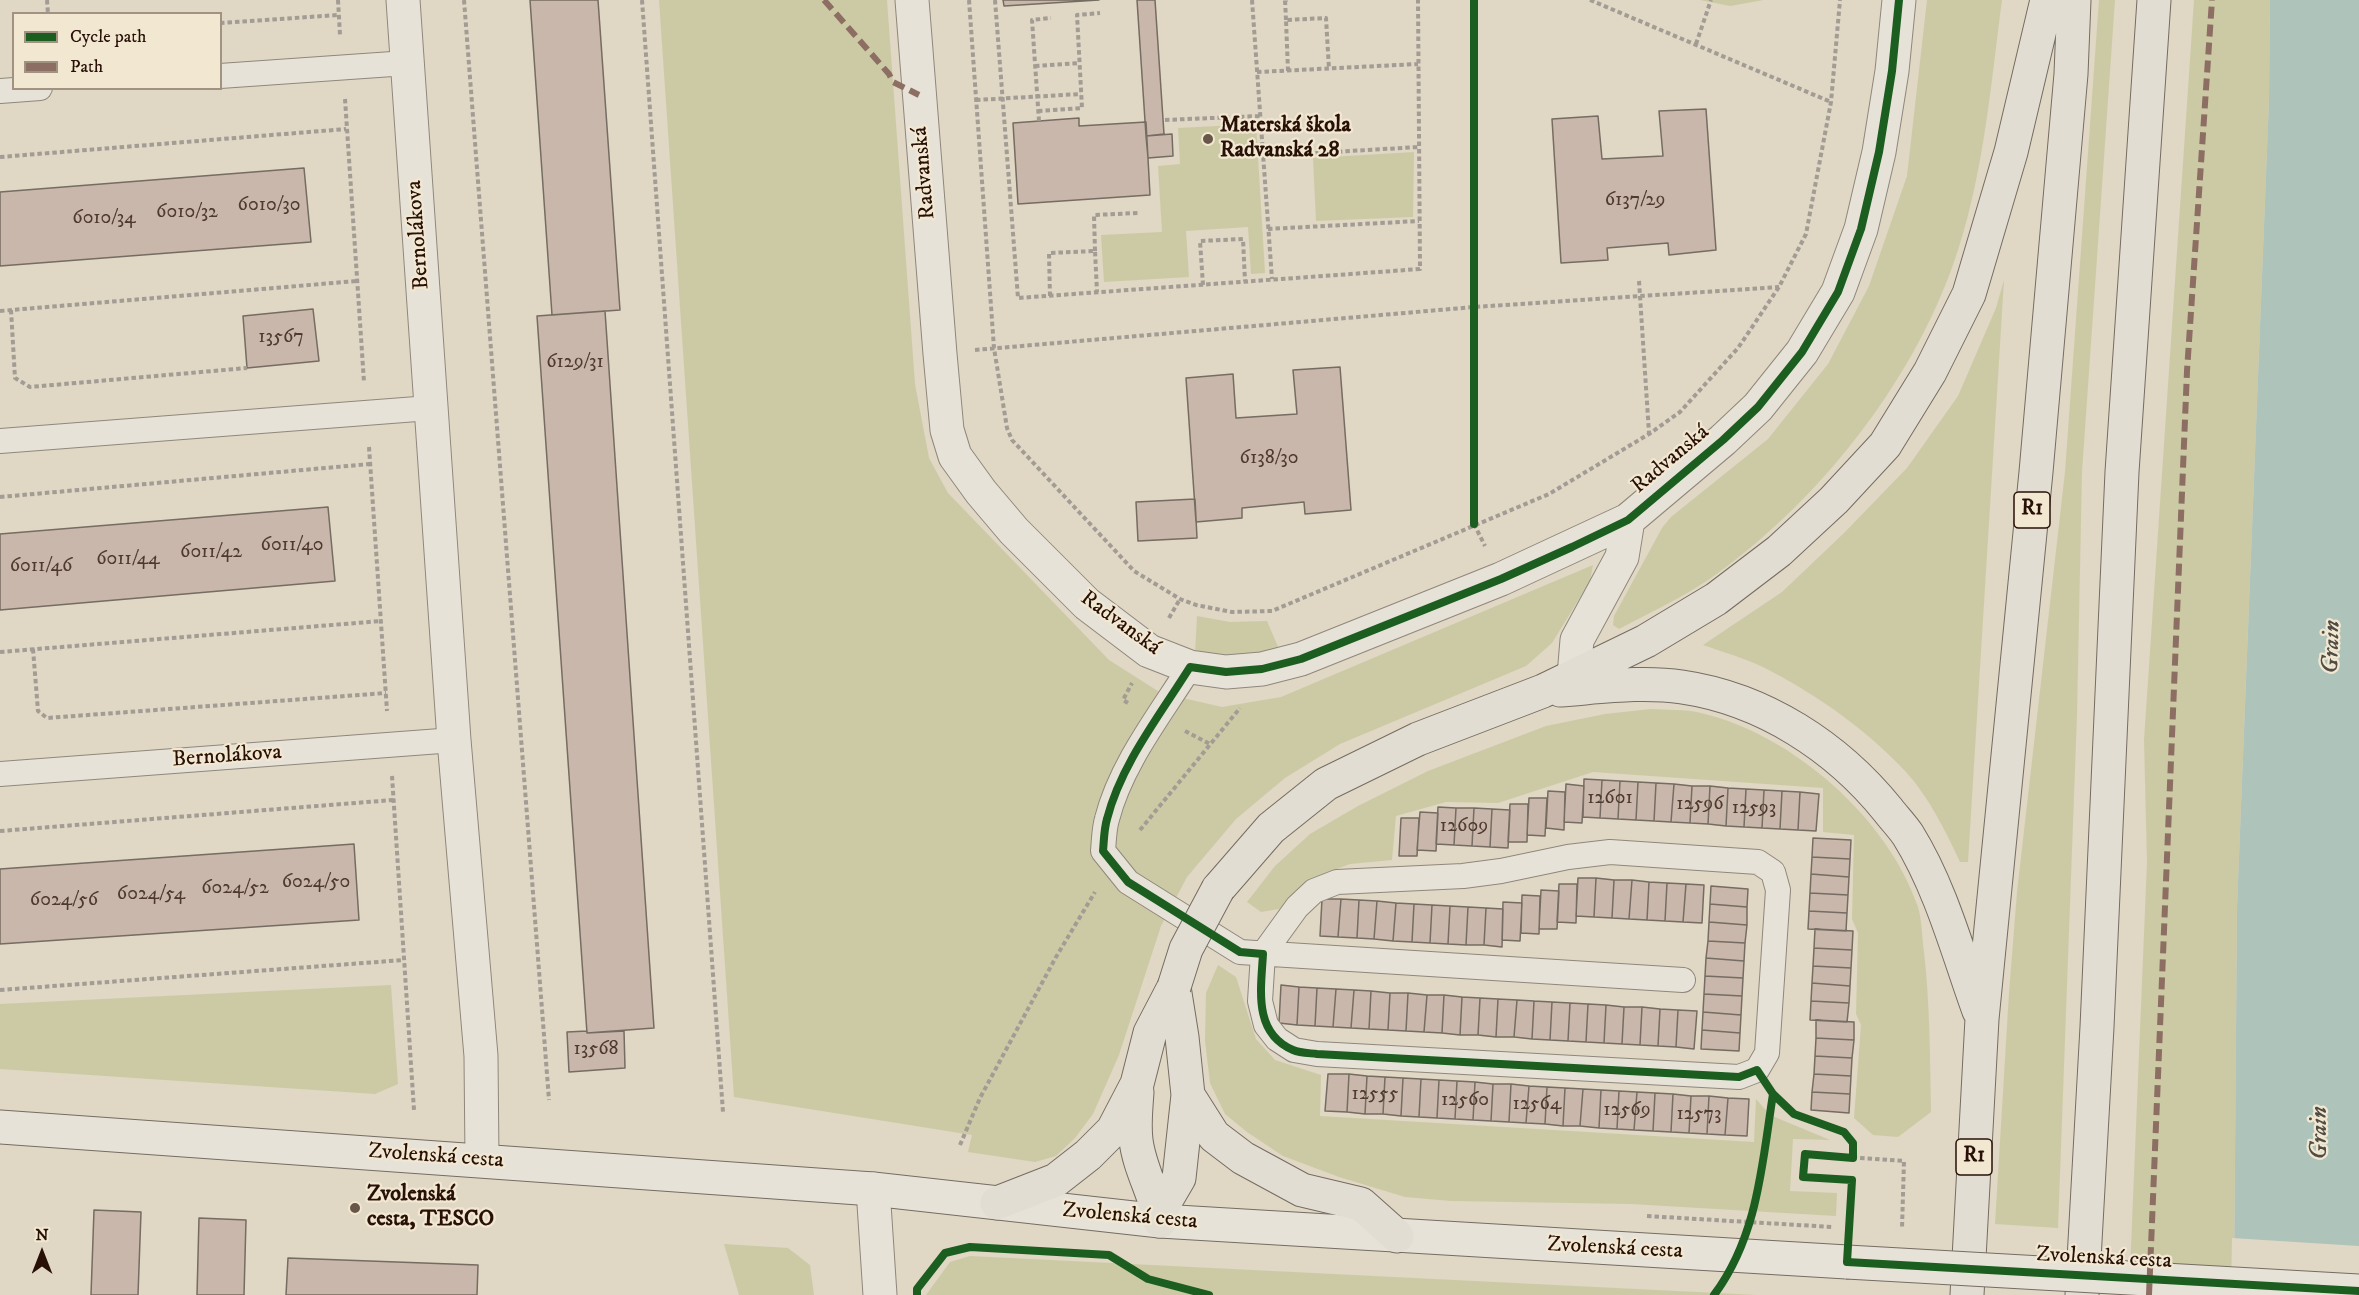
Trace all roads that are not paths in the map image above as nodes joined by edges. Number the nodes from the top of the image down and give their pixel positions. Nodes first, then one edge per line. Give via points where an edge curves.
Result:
1 (403, 0) edge
2 (912, 0) edge
3 (1899, 0) edge
4 (2047, 0) edge
5 (2074, 0) edge
6 (2154, 0) edge
7 (407, 63) junction
8 (222, 76) edge
9 (430, 408) junction
10 (0, 441) edge
11 (1628, 520) junction
12 (1190, 667) junction
13 (1574, 676) junction
14 (1543, 691) junction
15 (454, 740) junction
16 (0, 774) edge
17 (1263, 954) junction
18 (1683, 980) dead end
19 (1174, 987) junction
20 (1982, 1019) junction
21 (1137, 1084) junction
22 (1188, 1095) junction
23 (0, 1127) edge
24 (482, 1160) junction
25 (873, 1189) junction
26 (998, 1203) junction
27 (1160, 1221) junction
28 (1397, 1236) junction
29 (2359, 1291) edge
30 (880, 1295) edge
31 (1967, 1295) edge
32 (2082, 1295) edge

1 - 7 street, Bernolákova
2 - 12 street, Radvanská via 947,430 955,456 1014,531 1087,604 1149,651
3 - 11 street, Radvanská via 1879,152 1861,229 1839,292 1802,351 1758,407
4 - 13 highway via 2011,153 1969,294 1930,372 1885,445 1834,500 1716,599 1646,641
5 - 20 highway, R1 via 2036,472
6 - 32 highway via 2122,472
7 - 8 lane
7 - 9 street, Bernolákova
9 - 10 lane
9 - 15 street, Bernolákova
11 - 12 street, Radvanská via 1491,583 1301,659 1262,669 1226,672
11 - 13 street via 1622,557 1577,640
12 - 17 lane via 1116,790 1106,820 1103,851 1128,882 1240,952
13 - 14 highway
14 - 19 highway, bridge via 1418,739 1326,784 1271,828 1218,889 1186,949
14 - 20 highway via 1637,684 1682,687 1724,696 1766,712 1831,753 1868,785 1907,834 1933,885
15 - 16 lane, Bernolákova
15 - 24 street, Bernolákova via 481,1056
17 - 17 lane via 1297,907 1314,891 1337,882 1463,876 1610,852 1758,862 1773,872 1778,890 1767,1053 1757,1070 1740,1077 1294,1050 1277,1040 1266,1025 1260,1001
17 - 18 lane
19 - 21 highway via 1150,1033
19 - 22 highway
20 - 31 highway, R1
21 - 26 highway via 1113,1130 1089,1155 1056,1180
21 - 27 highway via 1136,1140
22 - 27 highway via 1179,1178 1165,1202
22 - 28 highway via 1214,1136 1243,1158 1302,1190 1361,1204
23 - 24 street, Zvolenská cesta
24 - 25 street, Zvolenská cesta
25 - 26 street, Zvolenská cesta
25 - 30 street
26 - 27 street, Zvolenská cesta
27 - 28 street, Zvolenská cesta
28 - 29 street, Zvolenská cesta, bridge

